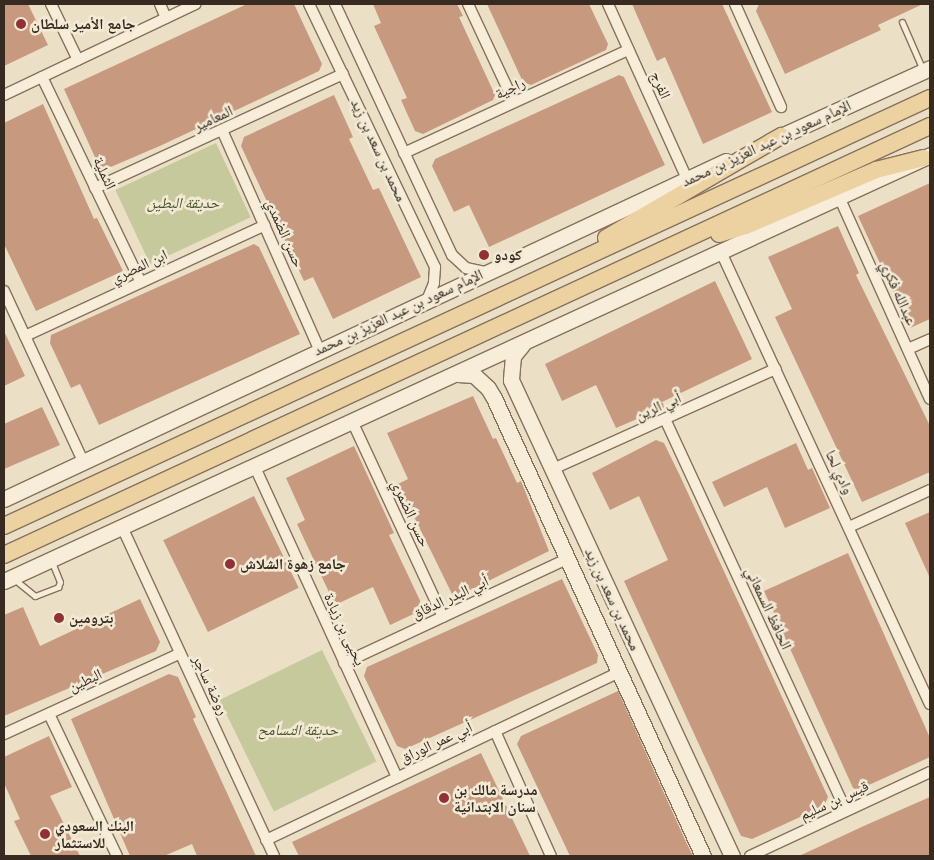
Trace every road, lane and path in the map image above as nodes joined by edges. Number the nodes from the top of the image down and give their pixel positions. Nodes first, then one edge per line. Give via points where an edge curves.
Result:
1 (51, 4) edge
2 (160, 4) edge
3 (196, 4) edge
4 (309, 4) edge
5 (335, 4) edge
6 (468, 4) edge
7 (608, 4) edge
8 (735, 4) edge
9 (166, 18) junction
10 (902, 22) dead end
11 (628, 50) junction
12 (78, 60) junction
13 (927, 69) edge
14 (343, 74) junction
15 (42, 77) junction
16 (4, 95) edge
17 (930, 98) edge
18 (514, 102) junction
19 (781, 107) dead end
20 (930, 126) edge
21 (222, 130) junction
22 (781, 136) junction
23 (404, 153) junction
24 (927, 156) edge
25 (687, 179) junction
26 (95, 188) junction
27 (840, 199) junction
28 (266, 225) junction
29 (666, 250) junction
30 (721, 252) junction
31 (572, 262) junction
32 (485, 272) junction
33 (140, 282) junction
34 (4, 291) edge
35 (428, 298) junction
36 (25, 336) junction
37 (930, 339) edge
38 (524, 343) junction
39 (319, 349) junction
40 (908, 349) junction
41 (776, 369) junction
42 (458, 374) junction
43 (516, 392) junction
44 (494, 398) junction
45 (930, 399) edge
46 (665, 419) junction
47 (352, 421) junction
48 (83, 461) junction
49 (254, 465) junction
50 (553, 469) junction
51 (930, 490) edge
52 (4, 499) edge
53 (4, 526) edge
54 (122, 527) junction
55 (849, 527) junction
56 (4, 555) edge
57 (50, 558) junction
58 (569, 558) junction
59 (6, 580) edge
60 (443, 617) junction
61 (179, 654) junction
62 (344, 663) junction
63 (620, 672) junction
64 (930, 704) edge
65 (49, 714) junction
66 (495, 731) junction
67 (4, 734) edge
68 (930, 772) edge
69 (397, 778) junction
70 (846, 810) junction
71 (266, 840) junction
72 (117, 856) edge
73 (274, 856) edge
74 (551, 856) edge
75 (704, 856) edge
76 (732, 856) edge
77 (750, 856) edge

1 - 12 street
2 - 9 street
3 - 9 street
4 - 14 street, محمد بن سعد بن زيد
5 - 23 street, محمد بن سعد بن زيد
6 - 18 street
7 - 11 street, الفرج
8 - 19 street
9 - 12 street
10 - 13 lane
11 - 18 street, راجية
11 - 25 street, الفرج
12 - 15 street
13 - 22 street, الإمام سعود بن عبد العزيز بن محمد
14 - 21 street, المعامير
14 - 35 street, محمد بن سعد بن زيد via 435,266
15 - 16 street
15 - 26 street, الثملية
17 - 31 main road, الإمام سعود بن عبد العزيز بن محمد
18 - 23 street, راجية
20 - 29 main road
21 - 26 street, المعامير
21 - 28 street, حسن الضمدي
22 - 25 street, الإمام سعود بن عبد العزيز بن محمد
22 - 31 main road via 630,221
23 - 32 street, محمد بن سعد بن زيد via 452,255 466,268
24 - 27 street
24 - 29 main road via 876,170 746,226
25 - 32 street, الإمام سعود بن عبد العزيز بن محمد
26 - 33 street, الثملية
27 - 30 street
27 - 40 street, عبدالله فكري
28 - 33 street, ابن المصري
28 - 39 street, حسن الضمدي
29 - 56 main road
30 - 38 street
30 - 41 street, وادي لحا
31 - 53 main road, الإمام سعود بن عبد العزيز بن محمد
32 - 35 street, الإمام سعود بن عبد العزيز بن محمد
33 - 36 street, ابن المصري
34 - 36 street
35 - 39 street, الإمام سعود بن عبد العزيز بن محمد
36 - 48 street
37 - 40 street
38 - 42 street
38 - 43 street, محمد بن سعد بن زيد via 513,356 510,367
39 - 48 street, الإمام سعود بن عبد العزيز بن محمد
40 - 45 street, عبدالله فكري
41 - 46 street, أبي الرين
41 - 55 street, وادي لحا
42 - 44 street, محمد بن سعد بن زيد via 474,375
42 - 47 street
43 - 44 street via 500,385
43 - 50 street, محمد بن سعد بن زيد
44 - 58 street, محمد بن سعد بن زيد
46 - 50 street, أبي الرين
46 - 70 street, الحافظ السمعاني
47 - 49 street
47 - 60 street, حسن الضمري
48 - 52 street, الإمام سعود بن عبد العزيز بن محمد
49 - 54 street
49 - 62 street, يحيى بن زيادة
50 - 76 street, محمد بن سعد بن زيد
51 - 55 street
54 - 57 street
54 - 61 street, روضة ساجر
55 - 64 street, وادي لحا
57 - 59 street
57 - 59 lane via 60,582 58,587 35,596
58 - 60 street, أبي البدر الدقاق
58 - 63 street, محمد بن سعد بن زيد
60 - 62 street, أبي البدر الدقاق
61 - 65 street, البطين
61 - 71 street, روضة ساجر
62 - 69 street, يحيى بن زيادة
63 - 66 street, أبي عمر الوراق
63 - 75 street, محمد بن سعد بن زيد
65 - 67 street, البطين
65 - 72 street
66 - 69 street, أبي عمر الوراق
66 - 74 street
68 - 70 street, قيس بن سليم
69 - 71 street, أبي عمر الوراق
70 - 77 street, قيس بن سليم
71 - 73 street, روضة ساجر

